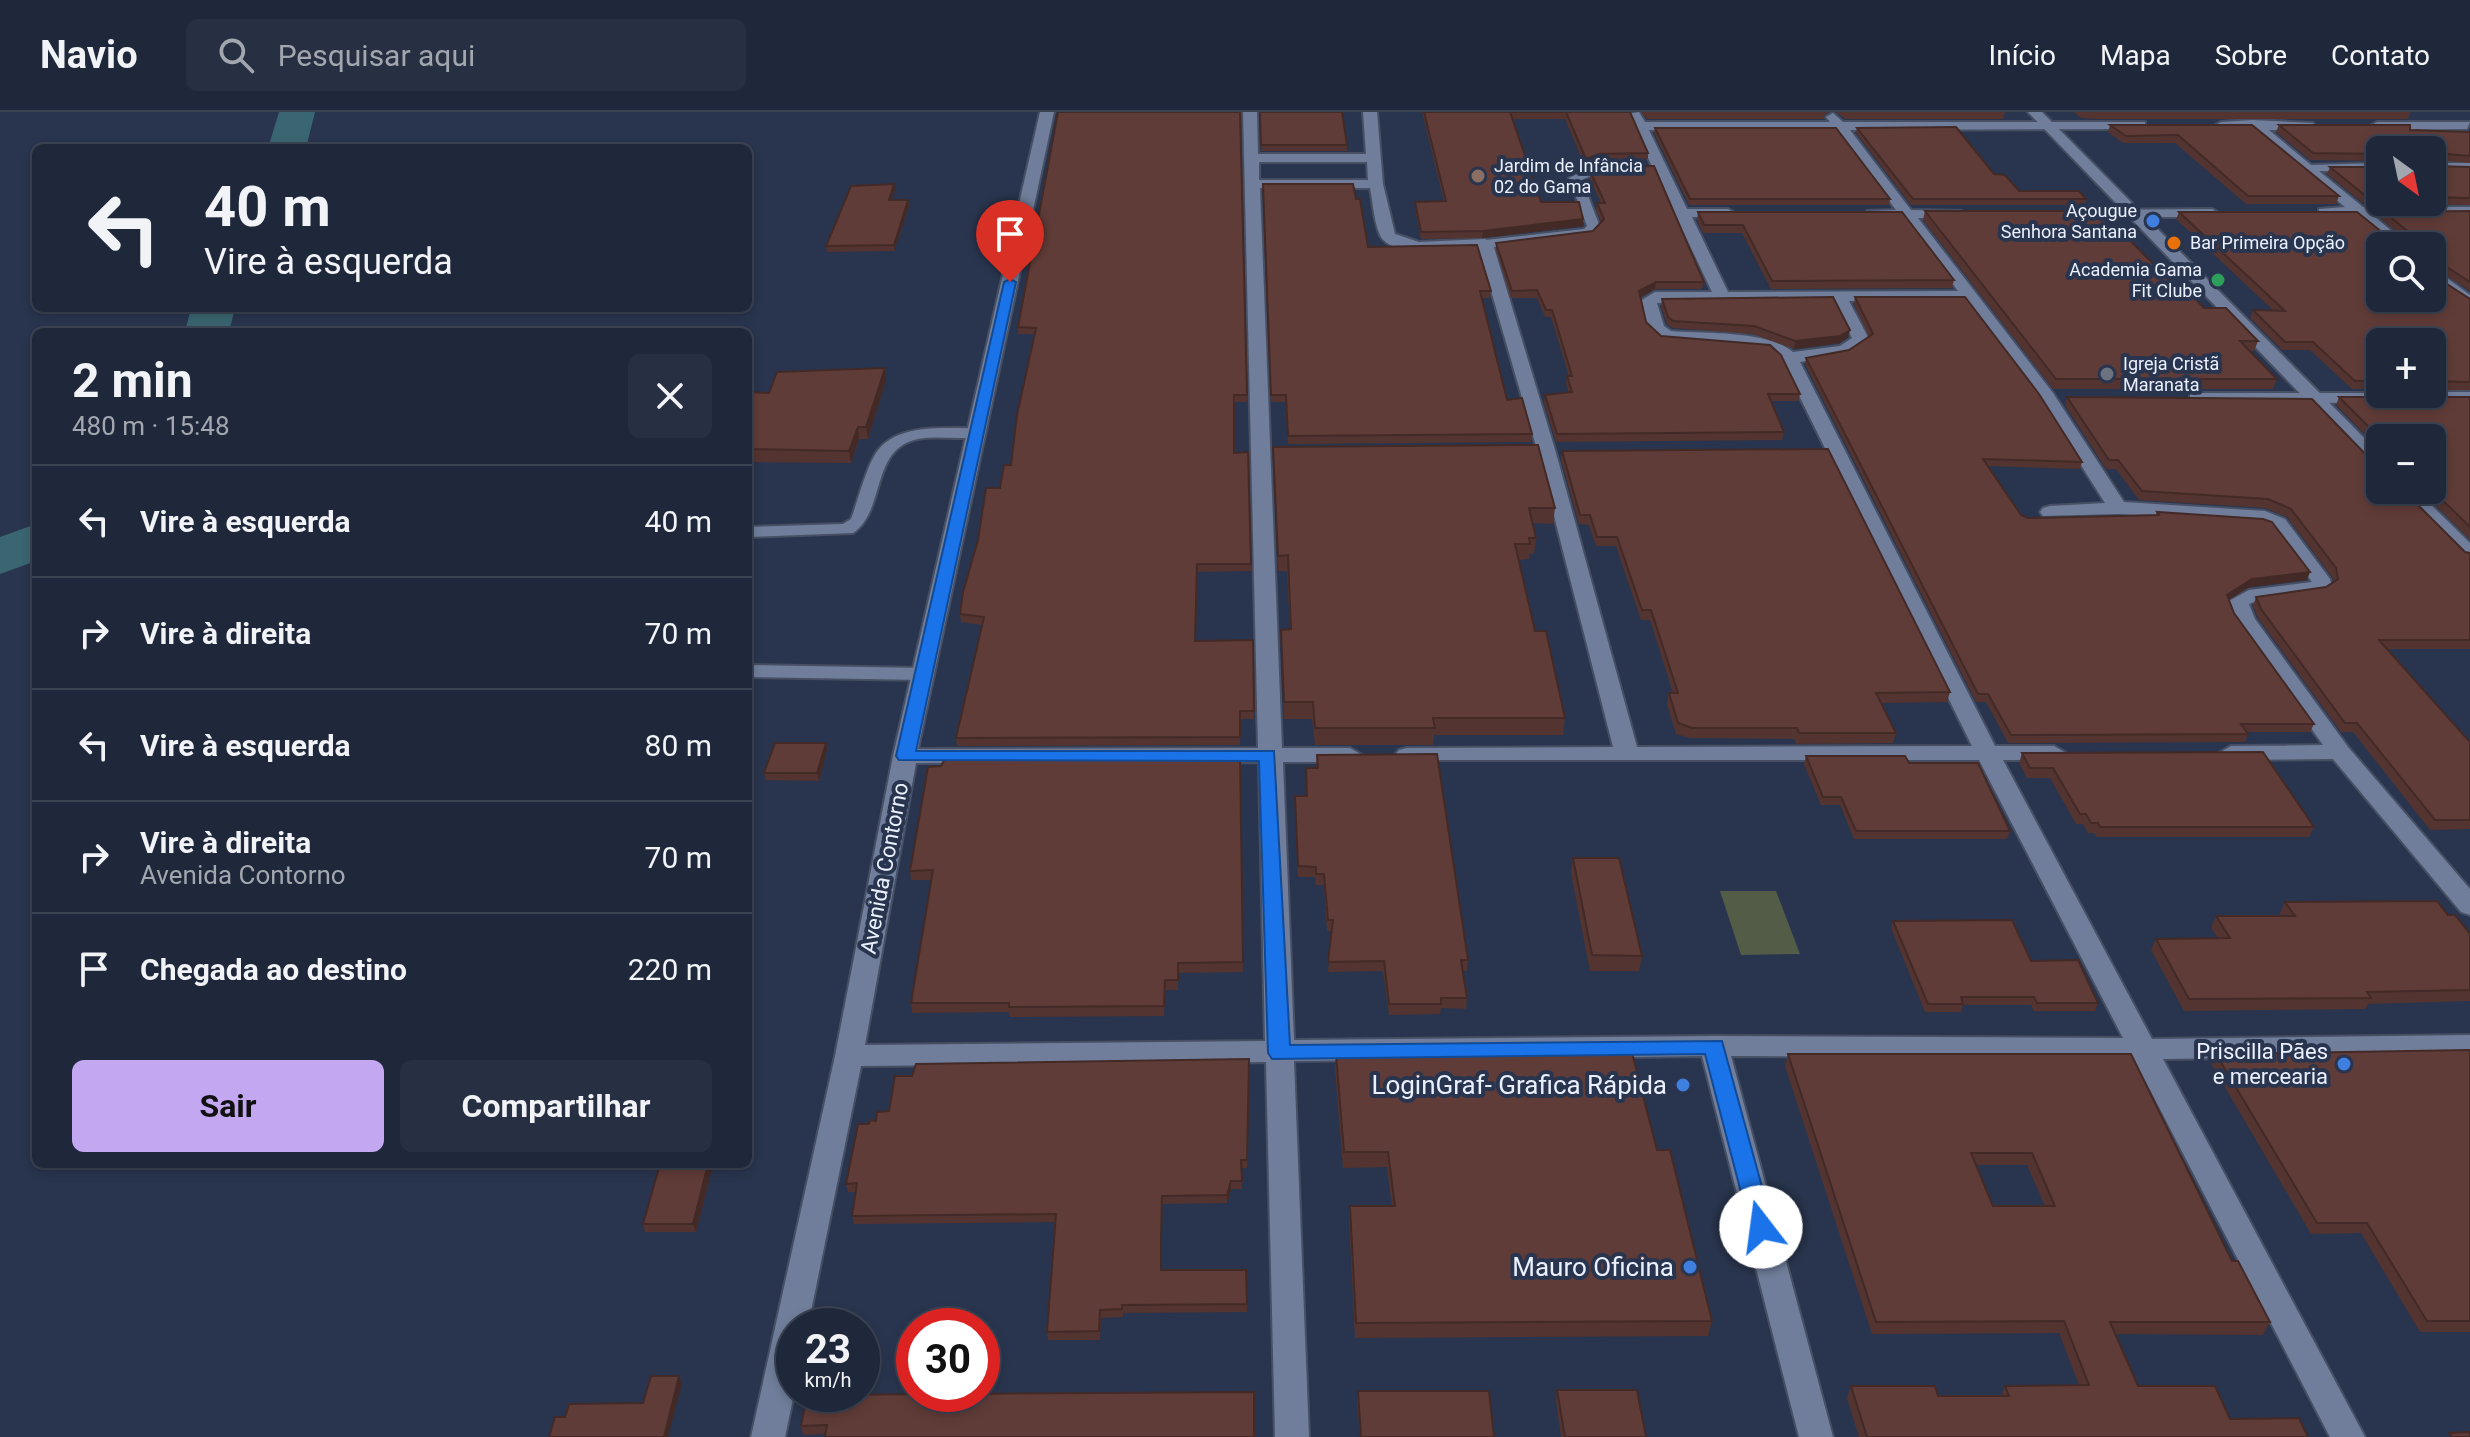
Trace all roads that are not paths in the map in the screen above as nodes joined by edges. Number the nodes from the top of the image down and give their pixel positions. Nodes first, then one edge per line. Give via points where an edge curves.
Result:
1 (1047, 112) edge
2 (1250, 112) edge
3 (1370, 112) edge
4 (2035, 112) edge
5 (2239, 112) edge
6 (2447, 112) edge
7 (1636, 119) edge
8 (1834, 119) edge
9 (2048, 125) junction
10 (2152, 125) edge
11 (2211, 126) edge
12 (2256, 126) junction
13 (2316, 126) edge
14 (2361, 126) edge
15 (2468, 126) edge
16 (1253, 158) junction
17 (1373, 158) junction
18 (1657, 166) junction
19 (2306, 167) junction
20 (2366, 167) edge
21 (2446, 167) edge
22 (2470, 167) edge
23 (1254, 184) junction
24 (1376, 184) junction
25 (2470, 211) edge
26 (2312, 212) edge
27 (2360, 212) junction
28 (1680, 213) junction
29 (1741, 213) edge
30 (2233, 213) edge
31 (1862, 214) edge
32 (1908, 214) junction
33 (1969, 214) edge
34 (2061, 214) edge
35 (2138, 214) junction
36 (2384, 232) edge
37 (1485, 244) junction
38 (2446, 283) edge
39 (1970, 296) junction
40 (1839, 297) junction
41 (1723, 298) junction
42 (2470, 303) edge
43 (1789, 358) junction
44 (2470, 397) edge
45 (2172, 398) edge
46 (2313, 398) junction
47 (976, 433) junction
48 (2366, 451) edge
49 (2419, 504) edge
50 (2118, 508) junction
51 (2050, 512) dead end
52 (752, 532) edge
53 (2470, 555) edge
54 (752, 671) edge
55 (923, 674) junction
56 (2340, 752) junction
57 (1987, 753) junction
58 (2079, 753) edge
59 (2202, 753) edge
60 (1268, 755) junction
61 (1627, 755) junction
62 (905, 756) junction
63 (2470, 906) edge
64 (2470, 1045) edge
65 (1714, 1046) junction
66 (2144, 1049) junction
67 (1279, 1053) junction
68 (849, 1056) junction
69 (768, 1437) edge
70 (1292, 1437) edge
71 (1816, 1437) edge
72 (2348, 1437) edge

1 - 47 street, Avenida Contorno
2 - 16 street
3 - 17 street
4 - 9 street
5 - 12 street
6 - 15 street
7 - 8 street
7 - 18 street
8 - 9 street
8 - 32 street
9 - 10 street
9 - 35 street
11 - 12 street
12 - 13 street
12 - 19 street
14 - 15 street
16 - 17 street
16 - 23 street
17 - 24 street
18 - 28 street
18 - 37 lane via 1598,168 1575,178 1594,227 1588,232
19 - 20 street
19 - 27 street
21 - 22 street
23 - 24 street
23 - 60 street via 1267,453
24 - 37 street via 1393,243
25 - 27 street
26 - 27 street
27 - 36 street
28 - 29 street
28 - 41 street
30 - 35 street
31 - 32 street
32 - 33 street
32 - 39 street
34 - 35 street
35 - 46 street
37 - 61 street
38 - 42 street
39 - 40 street
39 - 50 street via 2055,397
40 - 41 street
40 - 43 street via 1861,339 1845,350
41 - 43 street via 1648,301 1656,328 1666,336 1764,344
43 - 57 street via 1824,450
44 - 46 street
45 - 46 street
46 - 48 street
47 - 52 lane via 900,440 885,452 858,522 847,529
47 - 55 street, Avenida Contorno
49 - 53 street
50 - 51 street
50 - 56 street via 2252,514 2278,523 2322,587 2238,602 2244,619
54 - 55 lane
55 - 62 street, Avenida Contorno
56 - 59 street
56 - 63 street
57 - 58 street
57 - 61 street
57 - 66 street
60 - 61 street
60 - 62 street
60 - 67 street
62 - 68 street, Avenida Contorno
64 - 66 street
65 - 66 street
65 - 67 street
65 - 71 street
66 - 72 street
67 - 68 street
67 - 70 street
68 - 69 street, Avenida Contorno

